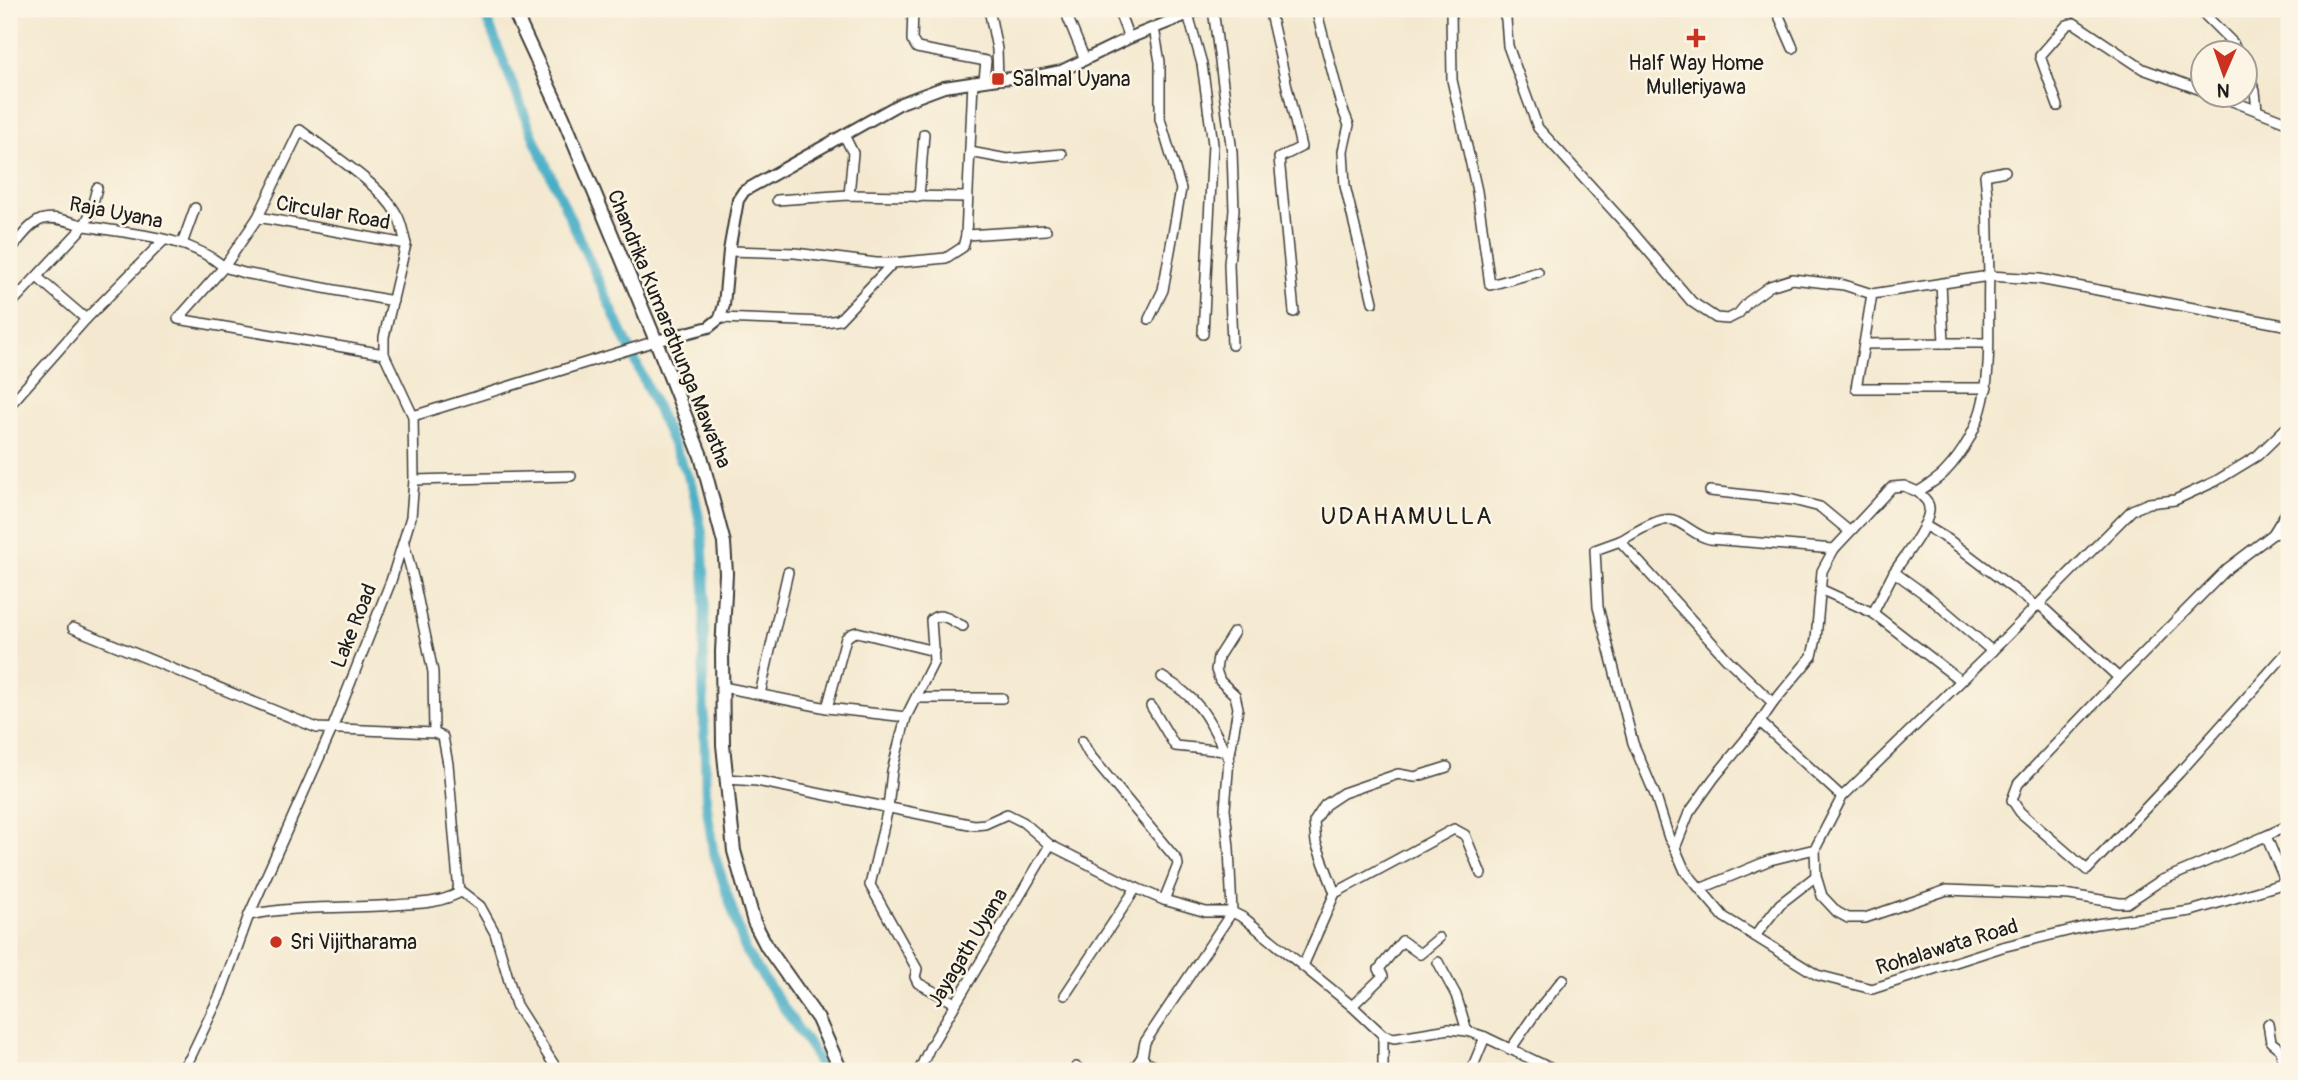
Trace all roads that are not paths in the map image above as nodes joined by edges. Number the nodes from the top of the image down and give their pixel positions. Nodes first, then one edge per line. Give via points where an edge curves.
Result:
1 (513, 9) edge
2 (913, 9) edge
3 (989, 9) edge
4 (1118, 9) edge
5 (1201, 9) edge
6 (1213, 9) edge
7 (1269, 9) edge
8 (1317, 9) edge
9 (1451, 9) edge
10 (1501, 9) edge
11 (1776, 9) edge
12 (2199, 9) edge
13 (1188, 14) junction
14 (1068, 18) dead end
15 (1154, 28) junction
16 (1129, 38) junction
17 (2228, 38) edge
18 (1793, 48) dead end
19 (1085, 60) junction
20 (998, 79) junction
21 (978, 81) junction
22 (2190, 86) edge
23 (2059, 106) dead end
24 (2252, 108) edge
25 (2257, 110) joint
26 (2289, 123) edge
27 (925, 134) dead end
28 (844, 135) junction
29 (970, 152) junction
30 (1062, 154) dead end
31 (2005, 172) dead end
32 (97, 188) dead end
33 (849, 195) junction
34 (919, 197) junction
35 (967, 197) junction
36 (777, 200) dead end
37 (195, 208) dead end
38 (258, 217) junction
39 (84, 226) junction
40 (1046, 230) dead end
41 (967, 235) junction
42 (164, 240) junction
43 (182, 244) junction
44 (406, 244) junction
45 (9, 251) edge
46 (729, 251) junction
47 (893, 263) junction
48 (224, 267) junction
49 (1538, 271) dead end
50 (1989, 275) junction
51 (37, 276) junction
52 (1941, 283) junction
53 (1872, 293) junction
54 (393, 301) junction
55 (1373, 302) dead end
56 (9, 306) edge
57 (1294, 313) dead end
58 (720, 318) junction
59 (1149, 319) dead end
60 (86, 320) junction
61 (2289, 326) edge
62 (1203, 334) dead end
63 (651, 343) junction
64 (1944, 343) junction
65 (1988, 343) junction
66 (1864, 344) junction
67 (1231, 345) dead end
68 (384, 354) junction
69 (1987, 388) junction
70 (9, 406) edge
71 (413, 416) junction
72 (2289, 425) edge
73 (571, 476) dead end
74 (414, 481) junction
75 (1710, 491) dead end
76 (1918, 492) junction
77 (2289, 508) edge
78 (1924, 525) junction
79 (1849, 531) junction
80 (2289, 531) edge
81 (2273, 534) junction
82 (403, 541) junction
83 (1620, 541) junction
84 (1834, 549) junction
85 (788, 572) dead end
86 (1894, 572) junction
87 (1819, 589) junction
88 (2038, 605) junction
89 (1872, 613) junction
90 (963, 626) dead end
91 (73, 628) dead end
92 (1234, 632) dead end
93 (2289, 650) edge
94 (934, 651) junction
95 (1992, 652) junction
96 (1163, 677) dead end
97 (2119, 678) junction
98 (1961, 681) junction
99 (723, 687) junction
100 (760, 694) junction
101 (916, 698) junction
102 (1002, 698) dead end
103 (1773, 703) junction
104 (1151, 706) dead end
105 (827, 708) junction
106 (906, 717) junction
107 (1760, 722) junction
108 (332, 729) junction
109 (434, 733) junction
110 (1082, 741) dead end
111 (1227, 755) junction
112 (1447, 767) dead end
113 (727, 779) junction
114 (1842, 797) junction
115 (888, 808) junction
116 (2289, 825) edge
117 (2266, 836) junction
118 (1050, 845) junction
119 (1675, 848) junction
120 (1815, 849) junction
121 (1481, 874) dead end
122 (1816, 876) junction
123 (2288, 883) edge
124 (1136, 888) junction
125 (458, 889) junction
126 (1700, 890) junction
127 (1335, 893) junction
128 (1164, 900) junction
129 (1232, 912) junction
130 (250, 915) junction
131 (1755, 936) junction
132 (1439, 938) dead end
133 (1438, 962) dead end
134 (1303, 965) junction
135 (1563, 979) dead end
136 (1065, 995) dead end
137 (955, 1003) junction
138 (1352, 1006) junction
139 (2269, 1024) dead end
140 (1467, 1031) junction
141 (1383, 1035) junction
142 (1485, 1037) junction
143 (1510, 1050) junction
144 (1142, 1058) junction
145 (180, 1071) edge
146 (558, 1071) edge
147 (841, 1071) edge
148 (919, 1071) edge
149 (1132, 1071) edge
150 (1164, 1071) edge
151 (1383, 1071) edge
152 (1471, 1071) edge
153 (1556, 1071) edge
154 (2283, 1071) edge

1 - 63 main road, Chandrika Kumarathunga Mawatha via 563,117
2 - 21 street via 916,48 986,61
3 - 20 street
4 - 16 street
5 - 13 street
6 - 67 street via 1232,152
7 - 57 street via 1301,147 1279,158
8 - 55 street via 1349,125 1343,151 1345,186
9 - 49 street via 1452,80 1477,191 1490,285
10 - 53 street via 1508,46 1538,128 1692,302 1716,318 1728,319 1770,286 1792,279
11 - 18 street
12 - 17 street
13 - 15 street
13 - 62 street via 1202,64 1213,144
14 - 19 street
15 - 16 street
15 - 59 street via 1160,62 1160,119 1181,189 1163,290
16 - 19 street
19 - 20 street via 1032,78
20 - 21 street
21 - 28 street via 944,86 901,103
21 - 29 street
22 - 23 street via 2143,69 2074,23 2067,25 2040,57
24 - 25 street
25 - 26 street
27 - 34 street
28 - 33 street via 853,153
28 - 46 street via 744,191 738,200
29 - 30 street via 1007,159
29 - 35 street
31 - 50 street via 1985,175
32 - 39 street
33 - 34 street
33 - 36 street
34 - 35 street
35 - 41 street
37 - 43 street
38 - 44 street, Circular Road
38 - 44 street via 300,130 387,200 397,214
38 - 48 street, Circular Road
39 - 42 street, Raja Uyana
39 - 45 street, Raja Uyana via 43,219
39 - 51 street
40 - 41 street
41 - 47 street via 963,247 946,258
42 - 43 street, Raja Uyana
42 - 60 street
43 - 48 street, Raja Uyana
44 - 54 street, Circular Road
46 - 47 street
46 - 58 street
47 - 58 street via 839,320
48 - 54 street, Raja Uyana
48 - 68 street, Circular Road via 178,319
50 - 52 street
50 - 61 street via 2039,278
50 - 65 street
51 - 56 street
51 - 60 street
52 - 53 street
52 - 64 street
53 - 66 street
54 - 68 street, Circular Road
58 - 63 street via 709,327
60 - 70 street
63 - 71 street
63 - 99 main road, Chandrika Kumarathunga Mawatha via 701,456 724,543
64 - 65 street
64 - 66 street
65 - 69 street
66 - 69 street via 1856,388
68 - 71 street
69 - 76 street via 1976,427 1960,452 1943,474
71 - 74 street, Lake Road
72 - 88 street via 2257,456 2216,481 2175,500 2132,510
73 - 74 street
74 - 82 street, Lake Road via 411,517
75 - 79 street via 1820,507
76 - 78 street via 1930,510
76 - 79 street via 1892,487
77 - 81 street
78 - 86 street
78 - 88 street
79 - 84 street
80 - 81 street
81 - 97 street via 2228,568
82 - 108 street, Lake Road
82 - 109 street via 433,672
83 - 84 street via 1666,519 1710,539
83 - 103 street
83 - 119 street, Rohalawata Road via 1595,550 1598,607 1633,743
84 - 87 street via 1822,570
85 - 100 street
86 - 89 street
86 - 95 street
87 - 89 street
87 - 103 street via 1812,656
88 - 95 street
88 - 97 street
89 - 98 street
90 - 94 street via 936,615 932,620
91 - 108 street via 317,728
92 - 111 street via 1218,657 1216,670 1235,695 1238,708
93 - 97 street via 2087,870 2011,800 2018,784
94 - 101 street via 934,661
94 - 105 street via 851,634 846,638
95 - 98 street
96 - 111 street via 1197,702
98 - 114 street
99 - 100 street
99 - 113 main road, Chandrika Kumarathunga Mawatha
100 - 105 street
101 - 102 street
101 - 106 street
103 - 107 street
104 - 111 street via 1175,746
105 - 106 street
106 - 115 street
107 - 114 street
107 - 119 street via 1689,813
108 - 109 street
108 - 130 street, Lake Road
109 - 125 street via 443,737 449,764
110 - 128 street via 1177,860
111 - 129 street via 1225,810
112 - 127 street via 1415,777 1398,774 1343,793 1325,805 1314,822 1316,843
113 - 115 street
113 - 147 main road, Chandrika Kumarathunga Mawatha via 734,851 754,922 818,1019
114 - 120 street
115 - 118 street via 974,825 1007,814
115 - 137 street via 870,886 917,970 918,983
116 - 117 street
117 - 122 street via 2119,904 2070,895 1947,890 1865,918 1848,918 1822,896
117 - 123 street
118 - 124 street
118 - 137 street, Jayagath Uyana
119 - 126 street, Rohalawata Road
120 - 122 street
120 - 126 street via 1770,859
121 - 127 street via 1465,835 1454,829
122 - 131 street via 1780,904
123 - 131 street, Rohalawata Road via 2191,911 2096,924 2003,947 1872,989 1816,975
124 - 128 street
124 - 136 street
125 - 130 street via 441,902 280,908
125 - 146 street via 480,906 495,933 516,1005
126 - 131 street, Rohalawata Road via 1724,917
127 - 134 street
128 - 129 street via 1206,912
129 - 134 street
129 - 144 street via 1145,1042
130 - 145 street, Lake Road via 220,995
132 - 138 street via 1420,954 1402,942 1379,969 1383,976
133 - 140 street via 1456,995
134 - 138 street
135 - 143 street
137 - 148 street, Jayagath Uyana
138 - 141 street
139 - 154 street via 2270,1042 2281,1050
140 - 141 street via 1449,1029 1394,1038
140 - 142 street
141 - 151 street
142 - 143 street
142 - 152 street
143 - 153 street
144 - 149 street
144 - 150 street

